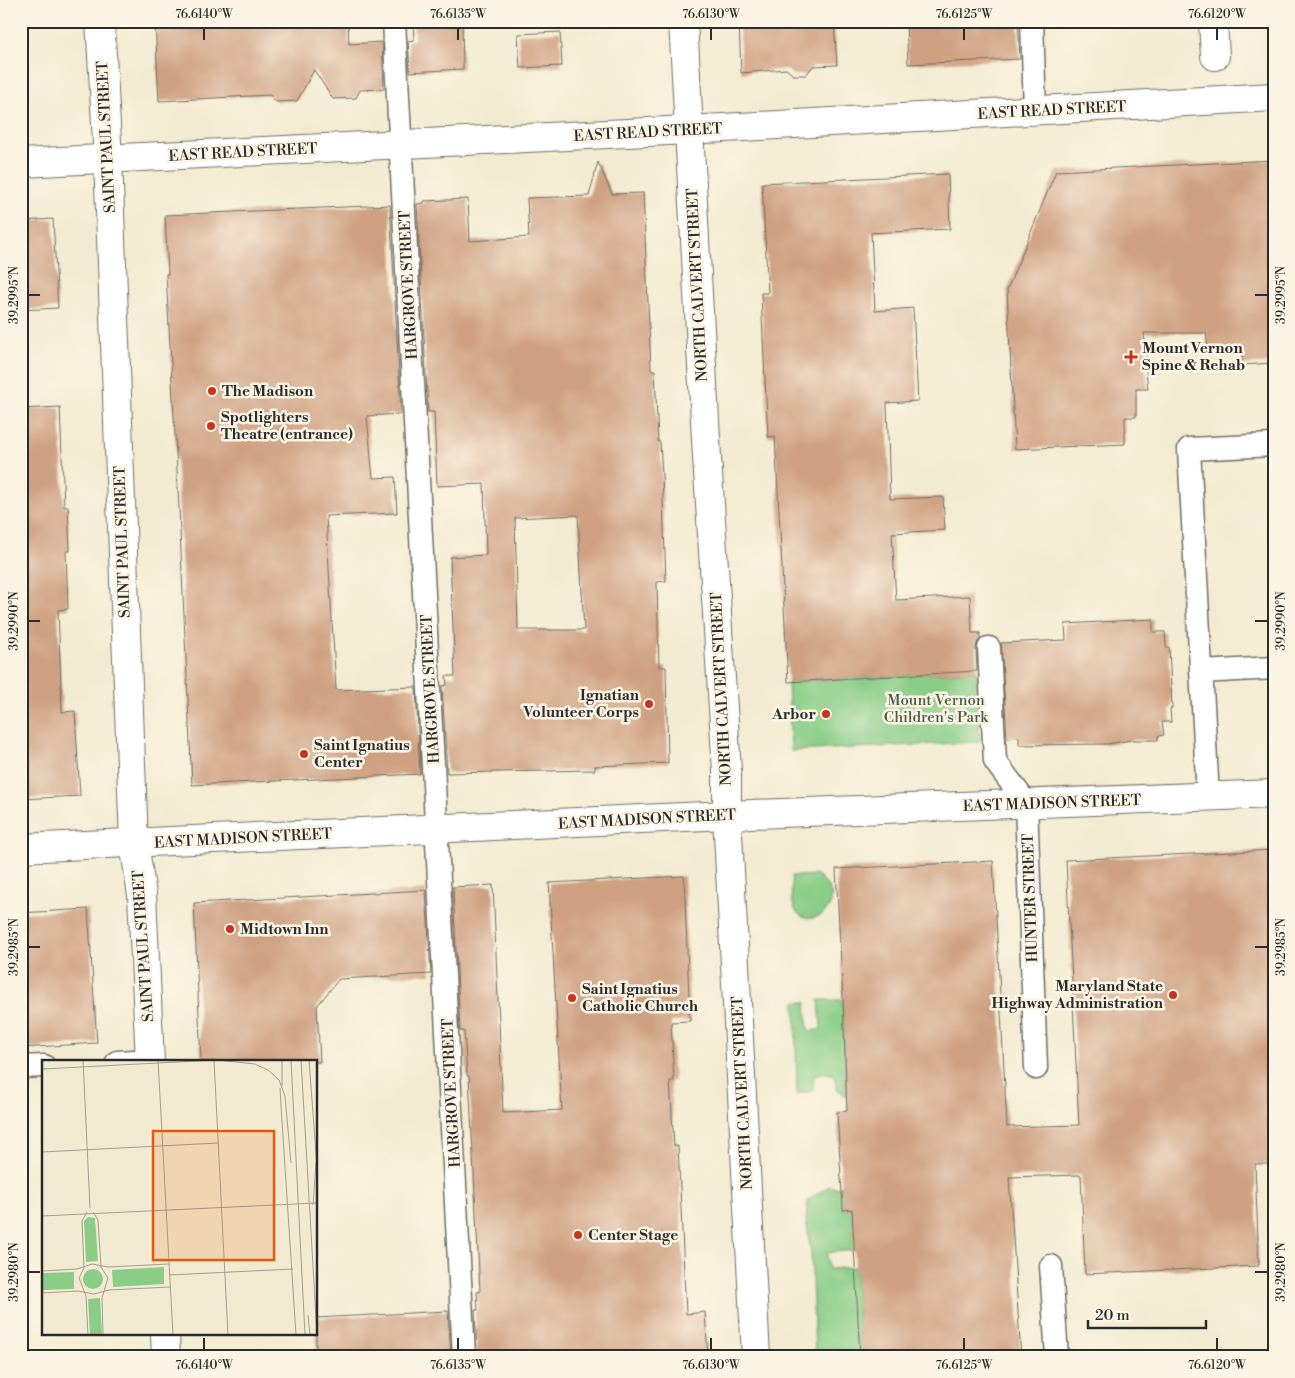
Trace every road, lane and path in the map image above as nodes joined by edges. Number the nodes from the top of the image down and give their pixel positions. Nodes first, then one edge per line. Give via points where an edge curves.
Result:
1 (100, 21) edge
2 (394, 21) edge
3 (683, 21) edge
4 (1032, 21) edge
5 (1213, 21) edge
6 (1215, 56) dead end
7 (1274, 97) edge
8 (1036, 111) junction
9 (688, 130) junction
10 (400, 144) junction
11 (108, 159) junction
12 (21, 163) edge
13 (1274, 445) edge
14 (989, 648) dead end
15 (1274, 668) edge
16 (1202, 672) junction
17 (1274, 794) edge
18 (1208, 797) junction
19 (1026, 804) junction
20 (727, 815) junction
21 (438, 829) junction
22 (134, 843) junction
23 (21, 848) edge
24 (150, 1060) edge
25 (42, 1066) edge
26 (21, 1067) edge
27 (1036, 1068) dead end
28 (1051, 1266) dead end
29 (165, 1336) edge
30 (166, 1357) edge
31 (464, 1357) edge
32 (756, 1357) edge
33 (1057, 1357) edge

1 - 11 main road, SAINT PAUL STREET
2 - 10 lane, HARGROVE STREET
3 - 9 main road, NORTH CALVERT STREET
4 - 8 lane
5 - 6 main road
7 - 8 main road, EAST READ STREET
8 - 9 main road, EAST READ STREET
9 - 10 main road, EAST READ STREET
9 - 20 main road, NORTH CALVERT STREET via 727,771
10 - 11 main road, EAST READ STREET
10 - 21 lane, HARGROVE STREET
11 - 12 main road, EAST READ STREET
11 - 22 main road, SAINT PAUL STREET
13 - 16 lane via 1189,449
14 - 19 lane via 995,760
15 - 16 lane
16 - 18 lane
17 - 18 main road, EAST MADISON STREET
18 - 19 main road, EAST MADISON STREET
19 - 20 main road, EAST MADISON STREET
19 - 27 lane, HUNTER STREET
20 - 21 main road, EAST MADISON STREET
20 - 32 main road, NORTH CALVERT STREET
21 - 22 main road, EAST MADISON STREET
21 - 31 lane, HARGROVE STREET
22 - 23 main road, EAST MADISON STREET
22 - 24 main road, SAINT PAUL STREET via 142,895
25 - 26 lane
28 - 33 lane
29 - 30 main road

